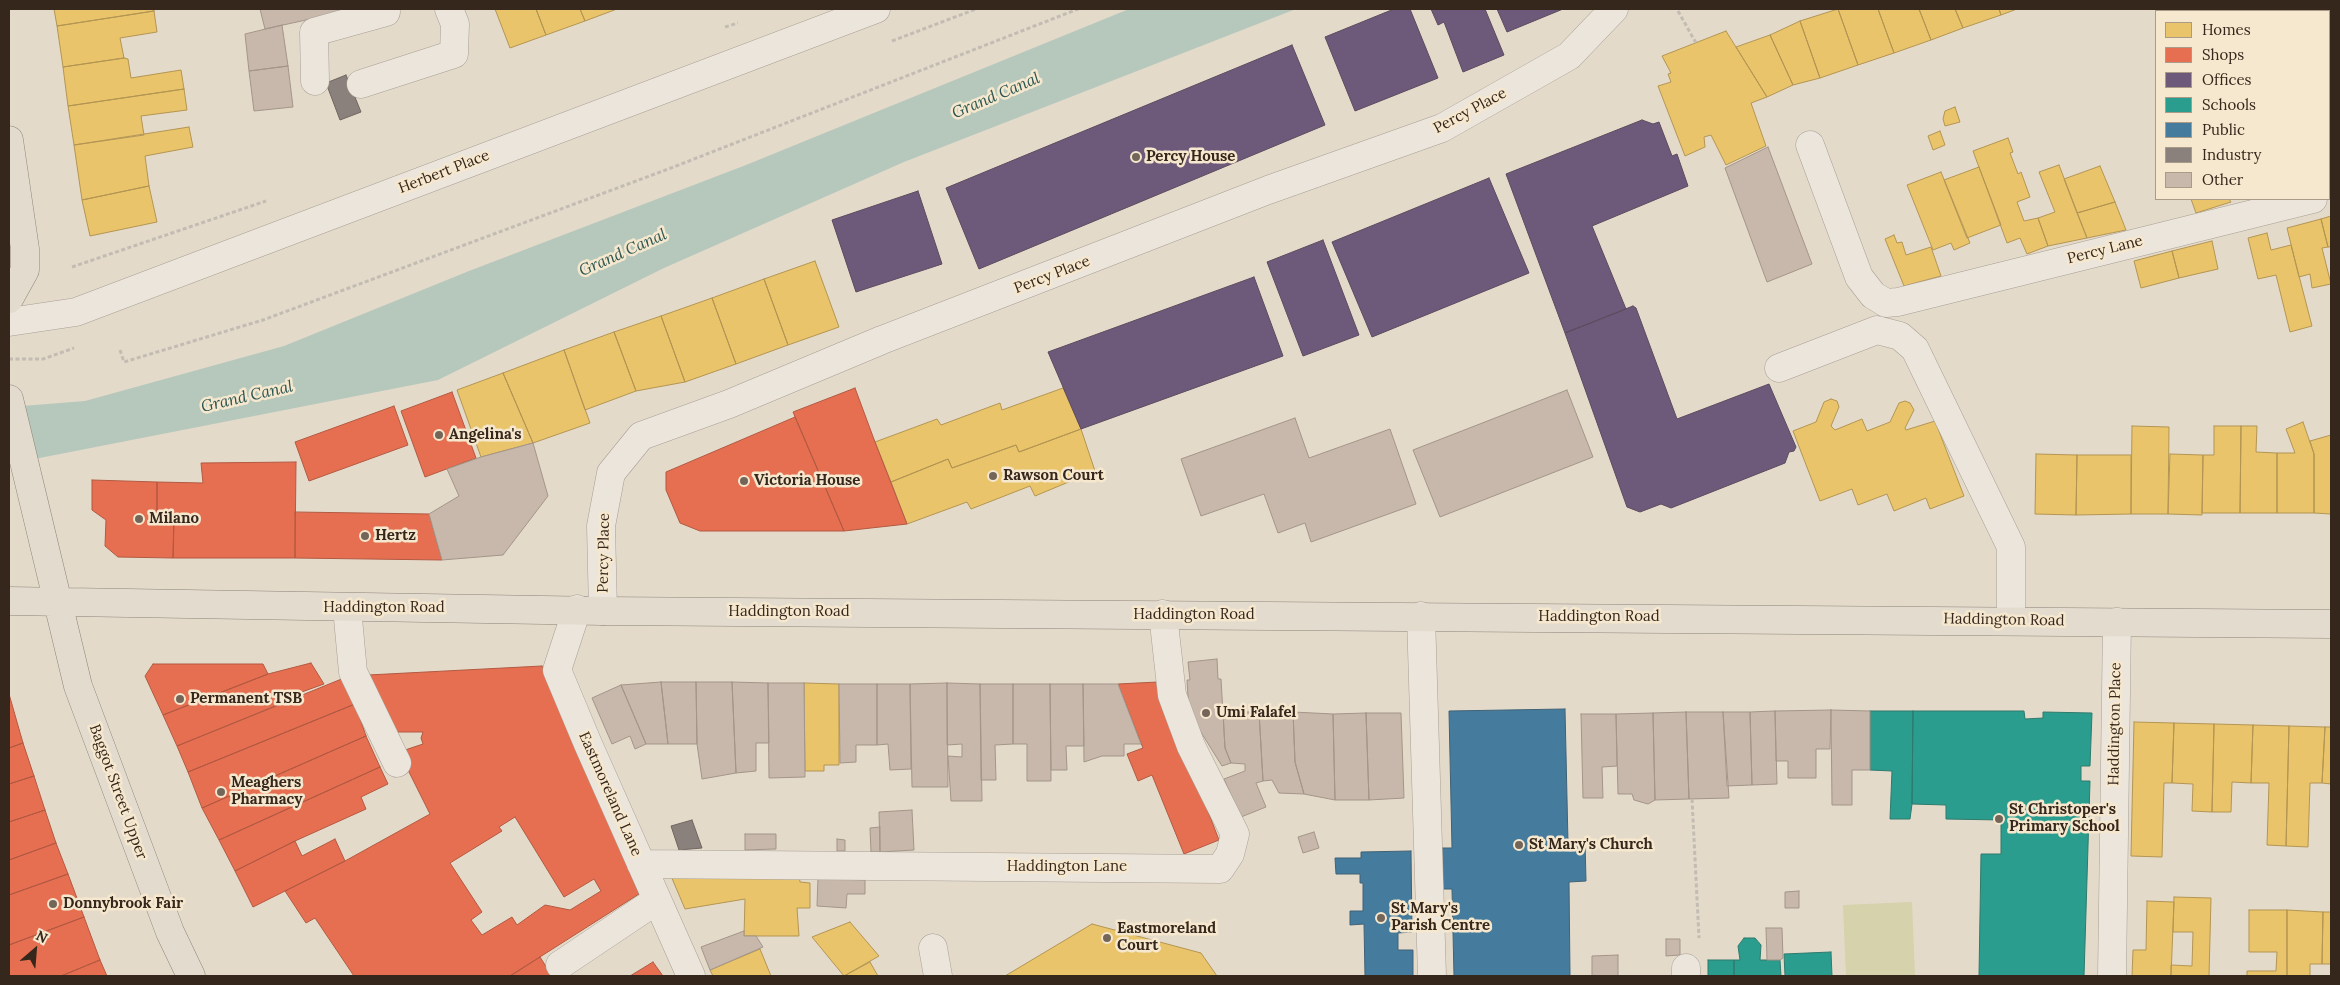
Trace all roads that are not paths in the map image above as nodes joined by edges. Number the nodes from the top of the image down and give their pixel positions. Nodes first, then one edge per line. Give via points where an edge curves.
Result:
1 (449, 9) edge
2 (876, 9) edge
3 (1614, 9) edge
4 (385, 10) edge
5 (315, 81) dead end
6 (361, 84) dead end
7 (9, 140) edge
8 (1810, 145) dead end
9 (2309, 200) edge
10 (9, 298) edge
11 (9, 322) edge
12 (1779, 368) dead end
13 (9, 399) edge
14 (9, 601) edge
15 (57, 603) junction
16 (347, 608) junction
17 (590, 610) junction
18 (1163, 614) junction
19 (1421, 616) junction
20 (2011, 620) junction
21 (2117, 622) junction
22 (2331, 624) edge
23 (397, 764) dead end
24 (641, 864) junction
25 (657, 900) junction
26 (933, 948) dead end
27 (560, 965) dead end
28 (191, 976) edge
29 (691, 976) edge
30 (938, 976) edge
31 (1432, 976) edge
32 (2112, 976) edge

1 - 6 street via 455,24 454,54
2 - 11 street, Herbert Place via 76,312
3 - 17 street, Percy Place via 1569,56 1442,128 1268,190 641,436 611,473
4 - 5 street via 314,32
7 - 10 main road via 26,270
8 - 9 street, Percy Lane via 1859,277 1872,295 1886,302 1898,302
12 - 20 street via 1877,330 1900,336 1915,350 2011,547
13 - 15 main road, Baggot Street Upper
14 - 15 main road, Haddington Road
15 - 16 main road, Haddington Road
15 - 28 main road, Baggot Street Upper via 78,686 170,932
16 - 17 main road, Haddington Road
16 - 23 street via 353,672
17 - 18 main road, Haddington Road
17 - 24 street, Eastmoreland Lane via 558,670
18 - 19 main road, Haddington Road
18 - 24 street, Haddington Lane via 1172,695 1191,746 1235,834 1230,854 1220,869
19 - 20 main road, Haddington Road
19 - 31 street
20 - 21 main road, Haddington Road
21 - 22 main road, Haddington Road
21 - 32 street, Haddington Place
24 - 25 street, Eastmoreland Lane
25 - 27 street
25 - 29 street, Eastmoreland Lane
26 - 30 street

